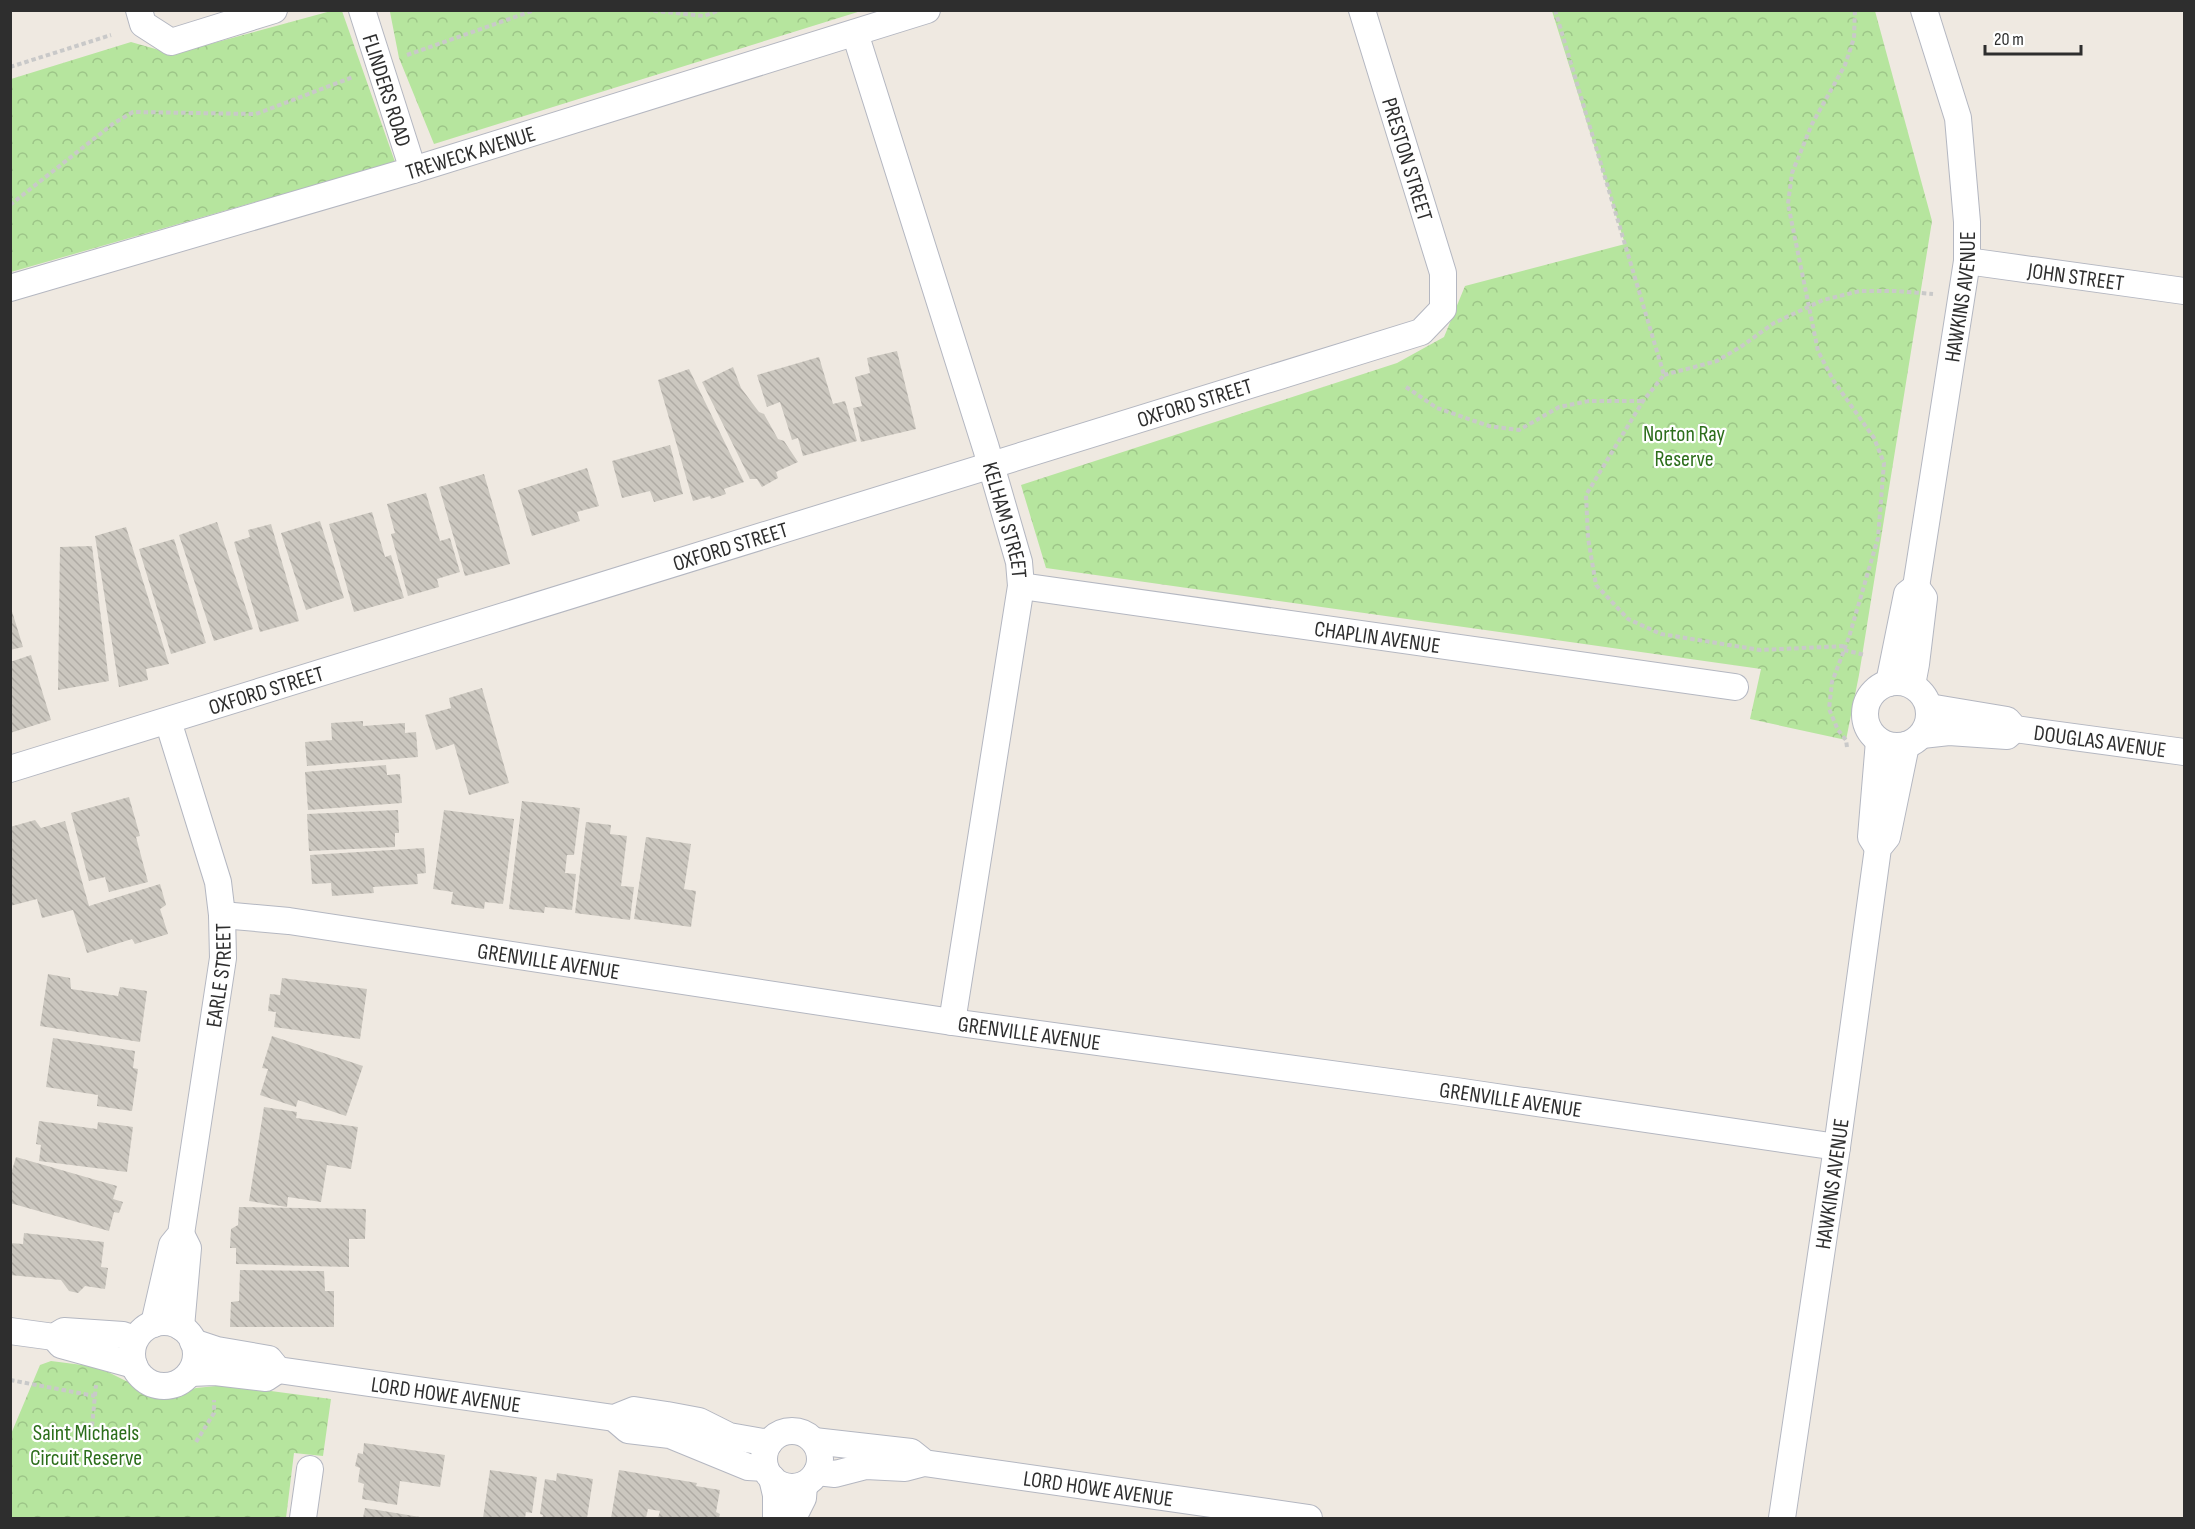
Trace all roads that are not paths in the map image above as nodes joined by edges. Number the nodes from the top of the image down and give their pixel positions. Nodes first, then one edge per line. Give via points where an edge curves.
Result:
1 (139, 10) edge
2 (274, 10) edge
3 (362, 10) edge
4 (927, 10) edge
5 (1362, 10) edge
6 (1924, 10) edge
7 (855, 33) junction
8 (413, 170) junction
9 (1968, 261) junction
10 (10, 288) edge
11 (2184, 291) edge
12 (1443, 309) joint
13 (991, 466) junction
14 (1021, 586) junction
15 (1900, 684) junction
16 (1735, 687) dead end
17 (1929, 707) junction
18 (168, 721) junction
19 (2014, 729) junction
20 (1914, 740) junction
21 (1879, 741) junction
22 (2184, 752) edge
23 (10, 769) edge
24 (1878, 848) junction
25 (222, 915) junction
26 (952, 1022) junction
27 (1837, 1147) junction
28 (181, 1234) junction
29 (10, 1331) edge
30 (145, 1331) junction
31 (187, 1334) junction
32 (54, 1337) junction
33 (134, 1365) junction
34 (278, 1370) junction
35 (189, 1373) junction
36 (814, 1441) junction
37 (769, 1463) junction
38 (924, 1463) junction
39 (310, 1469) dead end
40 (810, 1478) junction
41 (303, 1518) edge
42 (776, 1518) edge
43 (793, 1518) edge
44 (1309, 1518) edge
45 (1782, 1518) edge

1 - 2 street via 143,24 171,42
3 - 8 street, FLINDERS ROAD
4 - 7 street, TREWECK AVENUE
5 - 12 street, PRESTON STREET via 1443,273
6 - 9 street, HAWKINS AVENUE via 1958,118
7 - 8 street, TREWECK AVENUE
7 - 13 street, KELHAM STREET
8 - 10 street, TREWECK AVENUE
9 - 11 street, JOHN STREET
9 - 15 street, HAWKINS AVENUE via 1916,587 1907,594
12 - 13 street, OXFORD STREET via 1420,332
13 - 14 street, KELHAM STREET
13 - 18 street, OXFORD STREET
14 - 16 street, CHAPLIN AVENUE
14 - 26 street, KELHAM STREET
15 - 17 street via 1920,690
15 - 21 street via 1874,691 1869,697 1865,713 1869,729
17 - 19 street, DOUGLAS AVENUE via 2007,720
17 - 20 street via 1929,722
18 - 23 street, OXFORD STREET
18 - 25 street, EARLE STREET via 218,882
19 - 20 street, DOUGLAS AVENUE via 2007,736 1949,732
19 - 22 street, DOUGLAS AVENUE
20 - 21 street via 1890,745
20 - 24 street, HAWKINS AVENUE via 1887,837
21 - 24 street, HAWKINS AVENUE via 1871,837
24 - 27 street, HAWKINS AVENUE
25 - 26 street, GRENVILLE AVENUE via 301,923
25 - 28 street, EARLE STREET via 223,958
26 - 27 street, GRENVILLE AVENUE
27 - 45 street, HAWKINS AVENUE
28 - 30 street, EARLE STREET via 171,1245
28 - 31 street, EARLE STREET via 188,1248
29 - 32 street
30 - 31 street via 168,1322
30 - 32 street via 123,1335 64,1331
30 - 33 street via 132,1352
31 - 34 street, LORD HOWE AVENUE via 217,1350 268,1359
31 - 35 street via 195,1358
32 - 33 street via 61,1345
33 - 35 street via 146,1380 159,1385 173,1384
34 - 35 street, LORD HOWE AVENUE via 266,1378
34 - 37 street, LORD HOWE AVENUE via 615,1418 628,1430 670,1436 748,1467
36 - 37 street via 800,1431 774,1437
36 - 38 street, LORD HOWE AVENUE via 911,1452
36 - 40 street via 820,1456
37 - 40 street via 787,1487
37 - 42 street
38 - 40 street, LORD HOWE AVENUE via 905,1468 866,1466
38 - 44 street, LORD HOWE AVENUE
39 - 41 street
40 - 43 street

